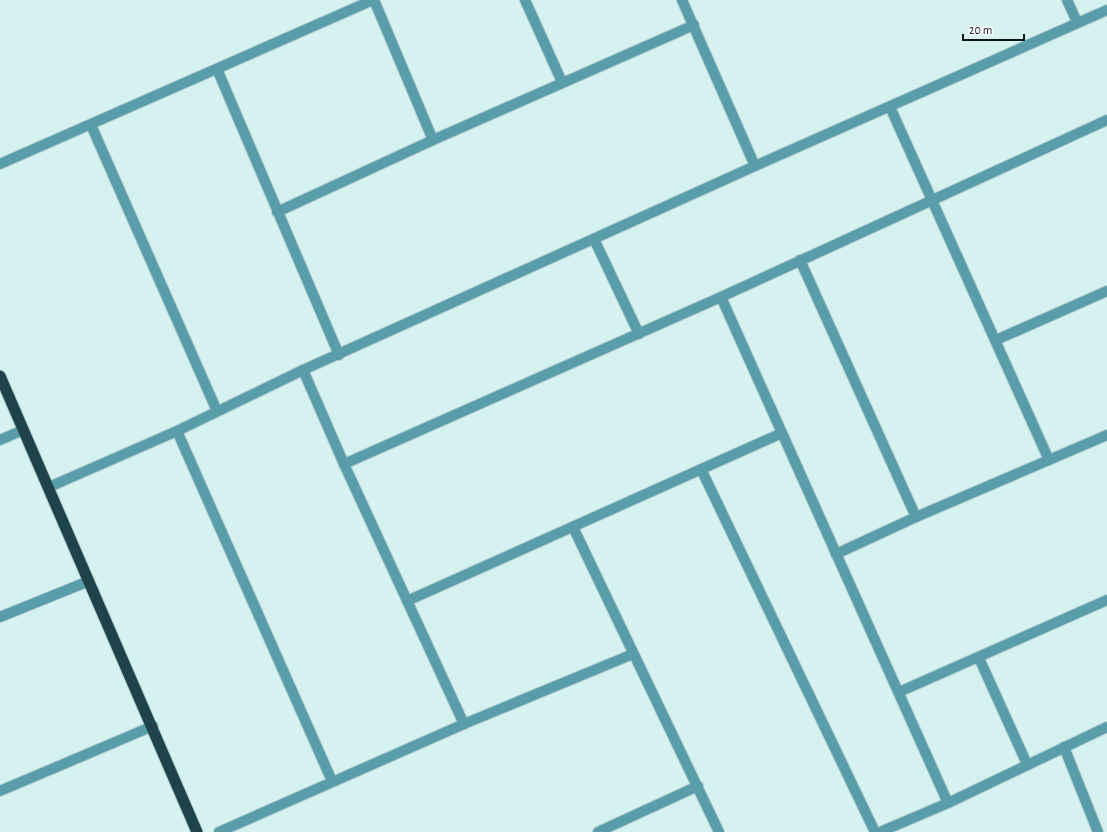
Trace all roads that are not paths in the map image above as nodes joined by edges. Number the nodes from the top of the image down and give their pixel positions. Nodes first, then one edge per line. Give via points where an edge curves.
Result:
1 (373, 0) edge
2 (525, 0) edge
3 (682, 0) edge
4 (1067, 0) edge
5 (1107, 10) edge
6 (1077, 22) junction
7 (694, 25) junction
8 (217, 69) junction
9 (562, 82) junction
10 (890, 107) junction
11 (1107, 120) edge
12 (91, 125) junction
13 (433, 140) junction
14 (0, 164) edge
15 (755, 166) junction
16 (932, 199) junction
17 (277, 212) junction
18 (594, 239) junction
19 (800, 260) junction
20 (1107, 291) edge
21 (721, 297) junction
22 (639, 334) junction
23 (996, 340) junction
24 (339, 355) junction
25 (304, 370) junction
26 (0, 376) edge
27 (217, 411) junction
28 (23, 430) junction
29 (177, 431) junction
30 (782, 433) junction
31 (1107, 435) edge
32 (0, 440) edge
33 (1049, 460) junction
34 (344, 464) junction
35 (701, 469) junction
36 (49, 487) junction
37 (916, 517) junction
38 (573, 527) junction
39 (836, 554) junction
40 (89, 581) junction
41 (1107, 600) edge
42 (407, 601) junction
43 (0, 617) edge
44 (633, 654) junction
45 (979, 658) junction
46 (899, 692) junction
47 (464, 724) junction
48 (153, 726) junction
49 (1107, 727) edge
50 (1064, 747) junction
51 (1027, 764) junction
52 (332, 780) junction
53 (698, 786) junction
54 (0, 791) edge
55 (948, 803) junction
56 (198, 832) edge
57 (219, 832) edge
58 (598, 832) edge
59 (719, 832) edge
60 (875, 832) edge
61 (880, 832) edge
62 (1098, 832) edge

1 - 8 street
1 - 13 street
2 - 9 street
3 - 7 street
4 - 6 street
5 - 6 street
6 - 10 street
7 - 9 street
7 - 15 street
8 - 12 street
8 - 17 street
9 - 13 street
10 - 15 street
10 - 16 street
11 - 16 street
12 - 14 street
12 - 27 street
13 - 17 street
15 - 18 street
16 - 19 street
16 - 23 street
17 - 24 street
18 - 22 street
18 - 24 street
19 - 21 street
19 - 37 street
20 - 23 street
21 - 22 street
21 - 30 street
22 - 34 street
23 - 33 street
24 - 25 street
25 - 27 street
25 - 34 street
26 - 28 highway
27 - 29 street
28 - 32 street
28 - 36 highway
29 - 36 street
29 - 52 street
30 - 35 street
30 - 39 street
31 - 33 street
33 - 37 street
34 - 42 street
35 - 38 street
35 - 60 street
36 - 40 highway
37 - 39 street
38 - 42 street
38 - 44 street
39 - 46 street
40 - 43 street
40 - 48 highway
41 - 45 street
42 - 47 street
44 - 47 street
44 - 53 street
45 - 46 street
45 - 51 street
46 - 55 street
47 - 52 street
48 - 54 street
48 - 56 highway
49 - 50 street
50 - 51 street
50 - 62 street
51 - 55 street
52 - 57 street
53 - 58 street
53 - 59 street
55 - 61 street

